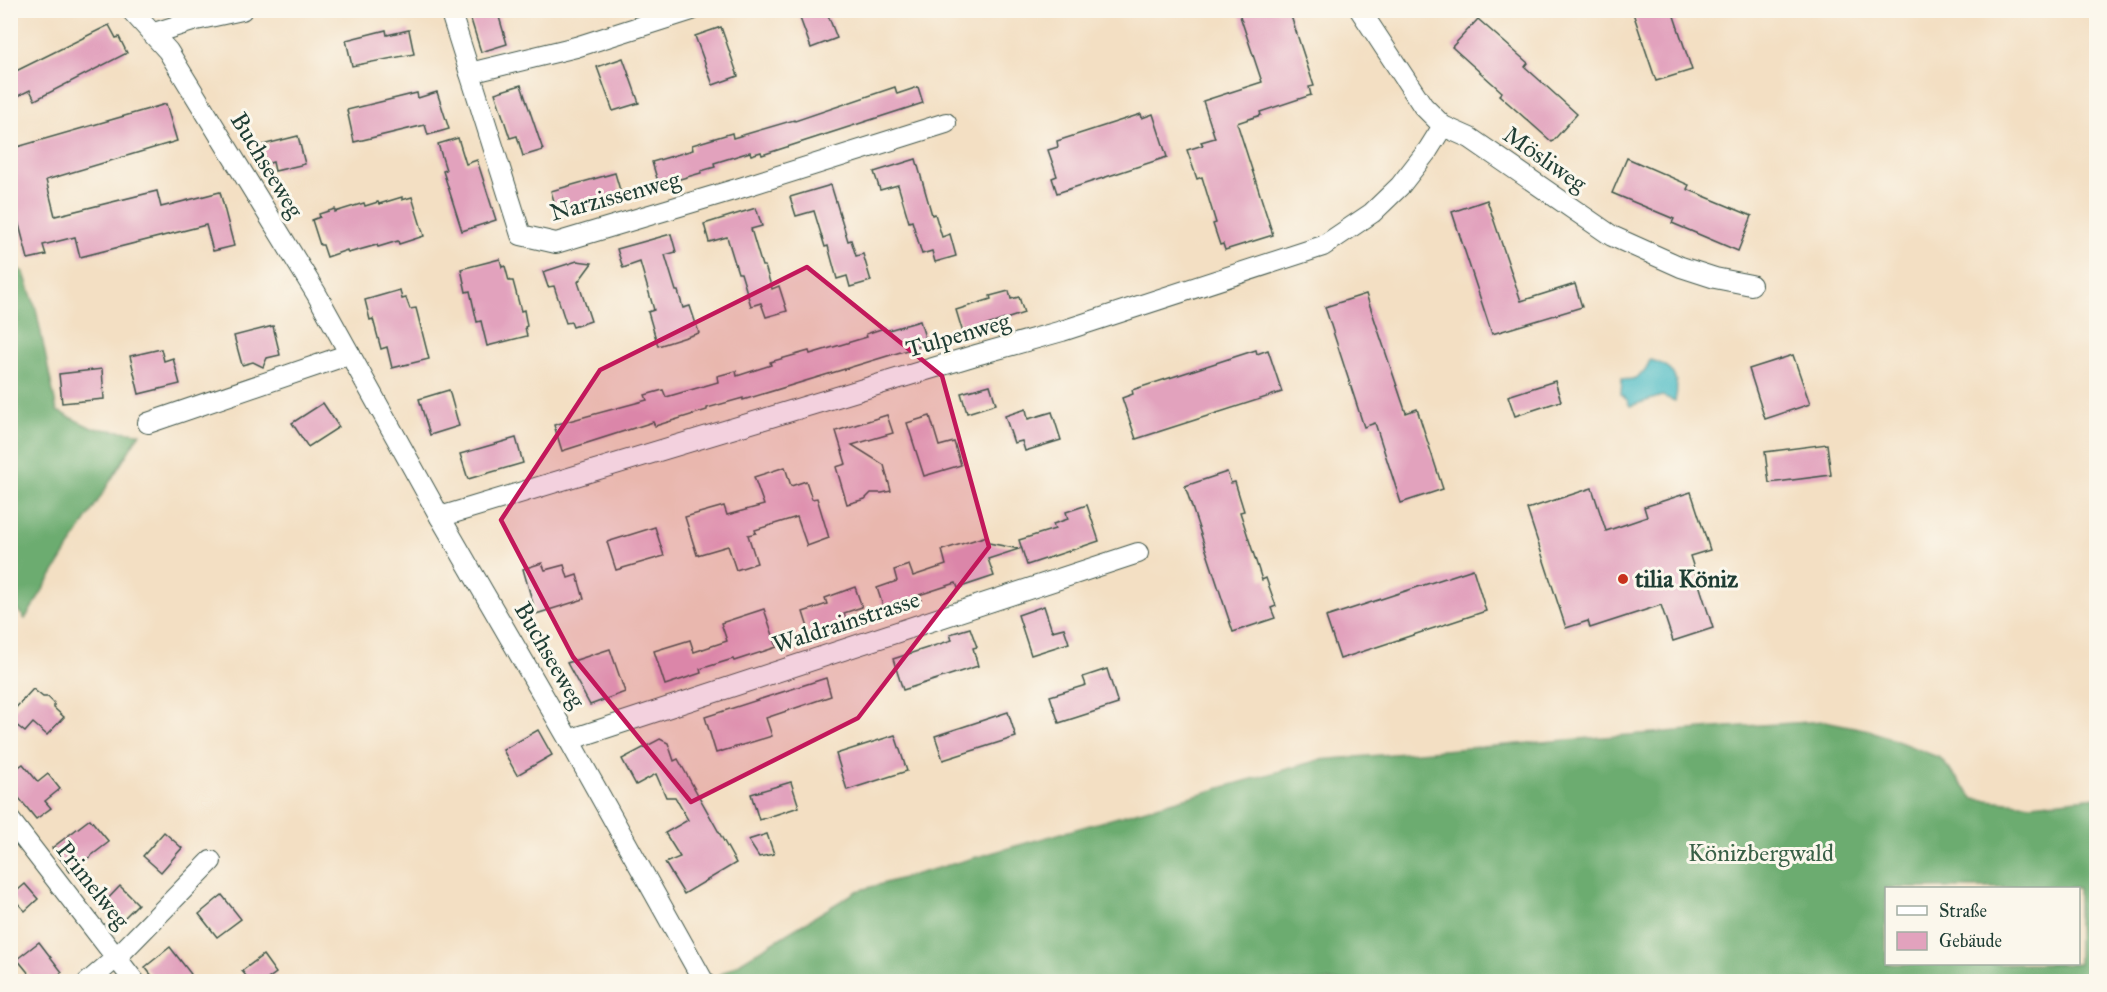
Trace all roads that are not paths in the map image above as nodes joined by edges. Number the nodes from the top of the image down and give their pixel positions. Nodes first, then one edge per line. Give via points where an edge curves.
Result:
1 (131, 10) edge
2 (242, 10) edge
3 (450, 10) edge
4 (692, 10) edge
5 (1360, 10) edge
6 (154, 33) junction
7 (470, 73) junction
8 (946, 123) dead end
9 (1443, 126) junction
10 (1751, 285) dead end
11 (350, 354) junction
12 (148, 423) dead end
13 (440, 517) junction
14 (1138, 553) dead end
15 (569, 740) junction
16 (10, 820) edge
17 (211, 861) dead end
18 (117, 957) junction
19 (88, 981) edge
20 (135, 981) edge
21 (704, 981) edge

1 - 6 street, Buchseeweg
2 - 6 street
3 - 7 street, Narzissenweg
4 - 7 street via 576,47
5 - 9 street, Mösliweg via 1424,106
6 - 11 street, Buchseeweg
7 - 8 street, Narzissenweg via 521,236 556,243
9 - 10 street, Mösliweg via 1470,138 1612,236 1681,267
9 - 13 street, Tulpenweg via 1400,186 1372,213 1323,246 1062,332
11 - 12 street
11 - 13 street, Buchseeweg
13 - 15 street, Buchseeweg
14 - 15 street, Waldrainstrasse
15 - 21 street, Buchseeweg
16 - 18 street, Primelweg
17 - 18 street
18 - 19 street
18 - 20 street, Primelweg

